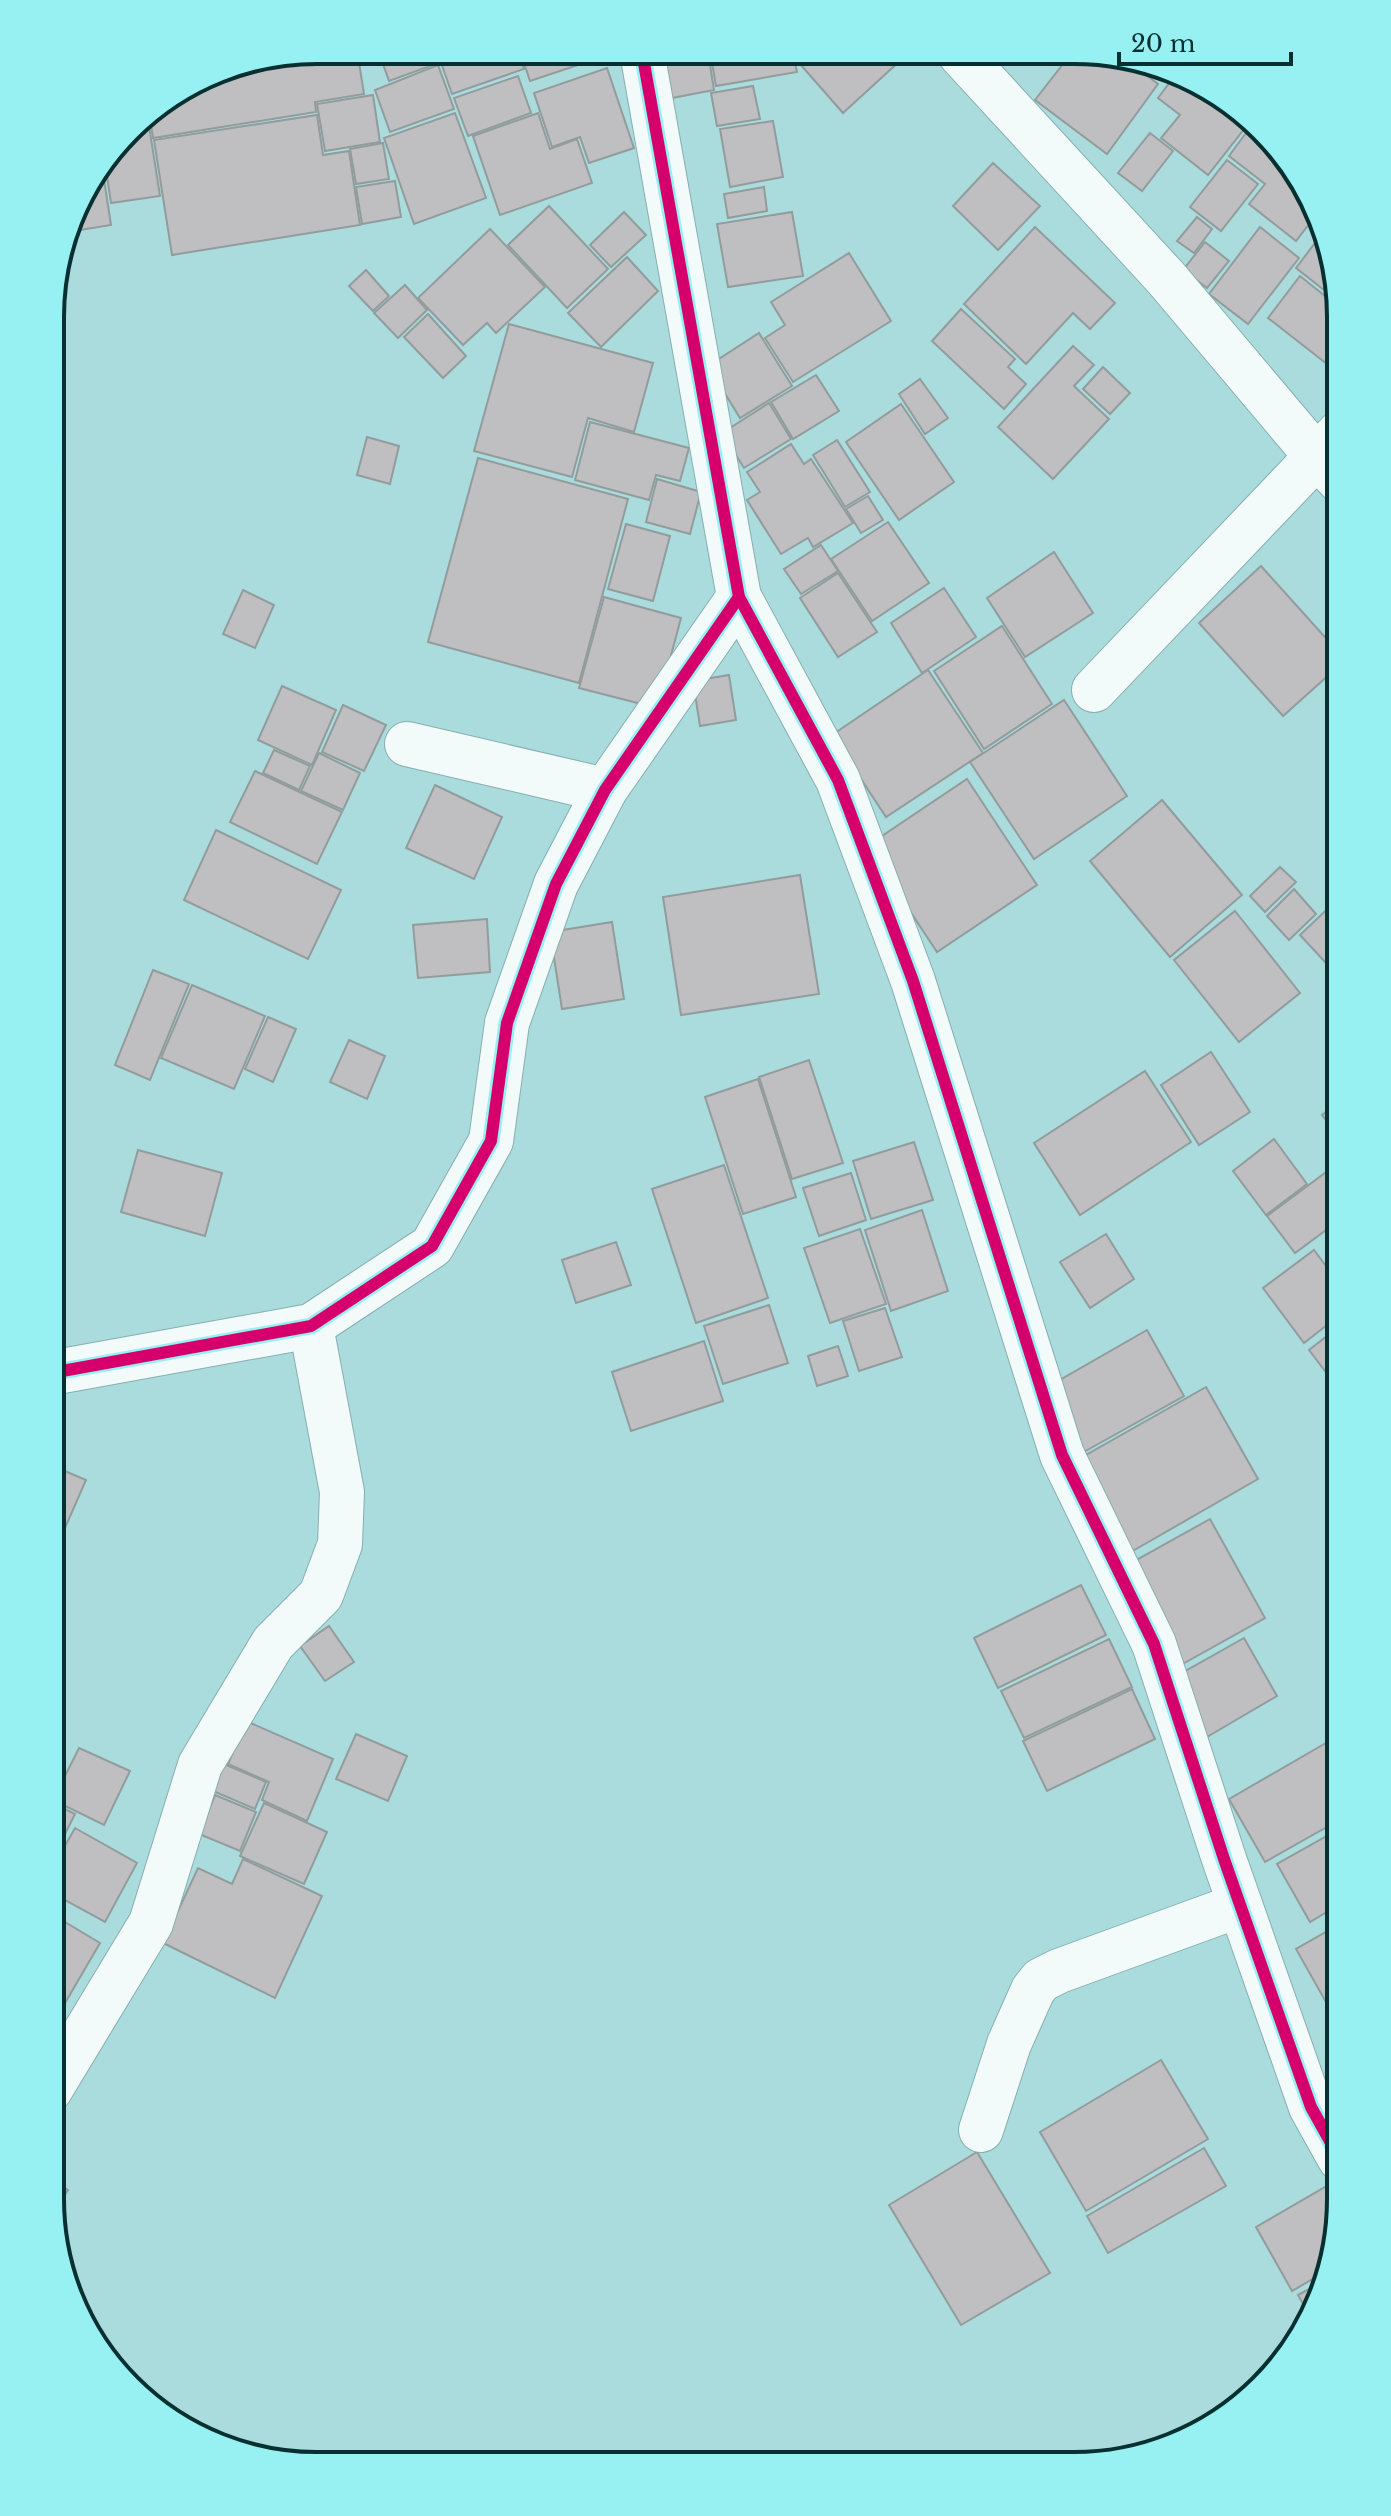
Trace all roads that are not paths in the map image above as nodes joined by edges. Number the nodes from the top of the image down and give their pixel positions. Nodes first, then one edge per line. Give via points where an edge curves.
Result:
1 (969, 64) edge
2 (644, 65) edge
3 (1327, 450) edge
4 (1327, 463) edge
5 (739, 597) junction
6 (1094, 690) dead end
7 (407, 744) dead end
8 (605, 790) junction
9 (311, 1326) junction
10 (64, 1371) edge
11 (1240, 1905) junction
12 (64, 2067) edge
13 (981, 2130) dead end
14 (1326, 2134) edge

1 - 3 street
2 - 5 street
4 - 6 street
5 - 8 street
5 - 11 street via 838,780 913,981 1062,1455 1154,1644
7 - 8 street
8 - 9 street via 556,884 507,1023 491,1141 432,1246
9 - 10 street
9 - 12 street via 342,1492 340,1544 321,1595 273,1643 200,1765 151,1923
11 - 13 street via 1041,1980 1009,2044
11 - 14 street via 1311,2107

